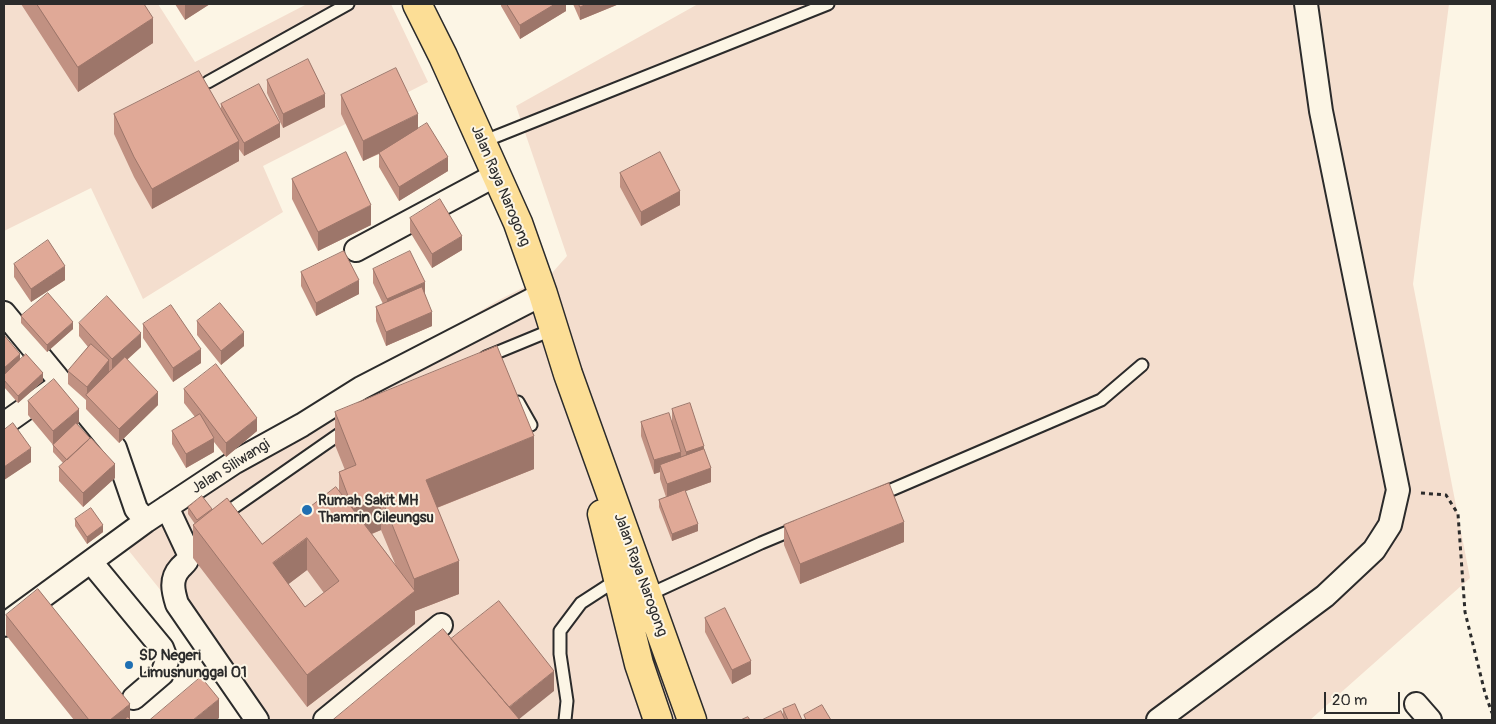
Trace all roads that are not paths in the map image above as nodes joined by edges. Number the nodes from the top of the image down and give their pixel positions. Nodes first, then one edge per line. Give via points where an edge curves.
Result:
1 (348, 4) edge
2 (417, 4) edge
3 (828, 4) edge
4 (1306, 4) edge
5 (208, 82) edge
6 (482, 142) junction
7 (496, 175) junction
8 (356, 250) dead end
9 (543, 294) junction
10 (4, 313) edge
11 (554, 329) junction
12 (473, 364) edge
13 (1142, 364) dead end
14 (568, 374) junction
15 (61, 383) junction
16 (513, 394) edge
17 (359, 422) edge
18 (4, 424) edge
19 (531, 425) edge
20 (870, 499) edge
21 (167, 507) junction
22 (217, 519) edge
23 (146, 521) junction
24 (806, 524) edge
25 (91, 562) junction
26 (618, 579) junction
27 (648, 595) junction
28 (4, 625) edge
29 (441, 625) dead end
30 (134, 698) dead end
31 (257, 720) edge
32 (324, 720) edge
33 (566, 720) edge
34 (658, 720) edge
35 (692, 720) edge
36 (1158, 720) edge

1 - 5 lane
2 - 6 main road, Jalan Raya Narogong
3 - 6 lane
4 - 36 street via 1321,111 1398,490 1390,525 1374,550 1325,596
6 - 7 main road, Jalan Raya Narogong
7 - 8 street
7 - 9 main road, Jalan Raya Narogong via 518,223
9 - 11 main road, Jalan Raya Narogong
9 - 21 street, Jalan Siliwangi via 361,388 235,462
10 - 15 street
11 - 12 lane via 493,359
11 - 14 main road, Jalan Raya Narogong
13 - 20 lane via 1101,400
14 - 26 main road, Jalan Raya Narogong
14 - 27 main road, Jalan Raya Narogong
15 - 18 street
15 - 23 street via 115,448 136,509
16 - 19 lane
17 - 22 lane
21 - 23 street, Jalan Siliwangi
21 - 31 street via 189,554 174,578 172,587 177,604
23 - 25 street, Jalan Siliwangi
24 - 27 lane
25 - 28 street, Jalan Siliwangi
25 - 30 street via 162,648 166,661 162,674
26 - 33 lane via 581,603 560,631
26 - 34 main road, Jalan Raya Narogong via 639,664
27 - 35 main road, Jalan Raya Narogong
29 - 32 street

